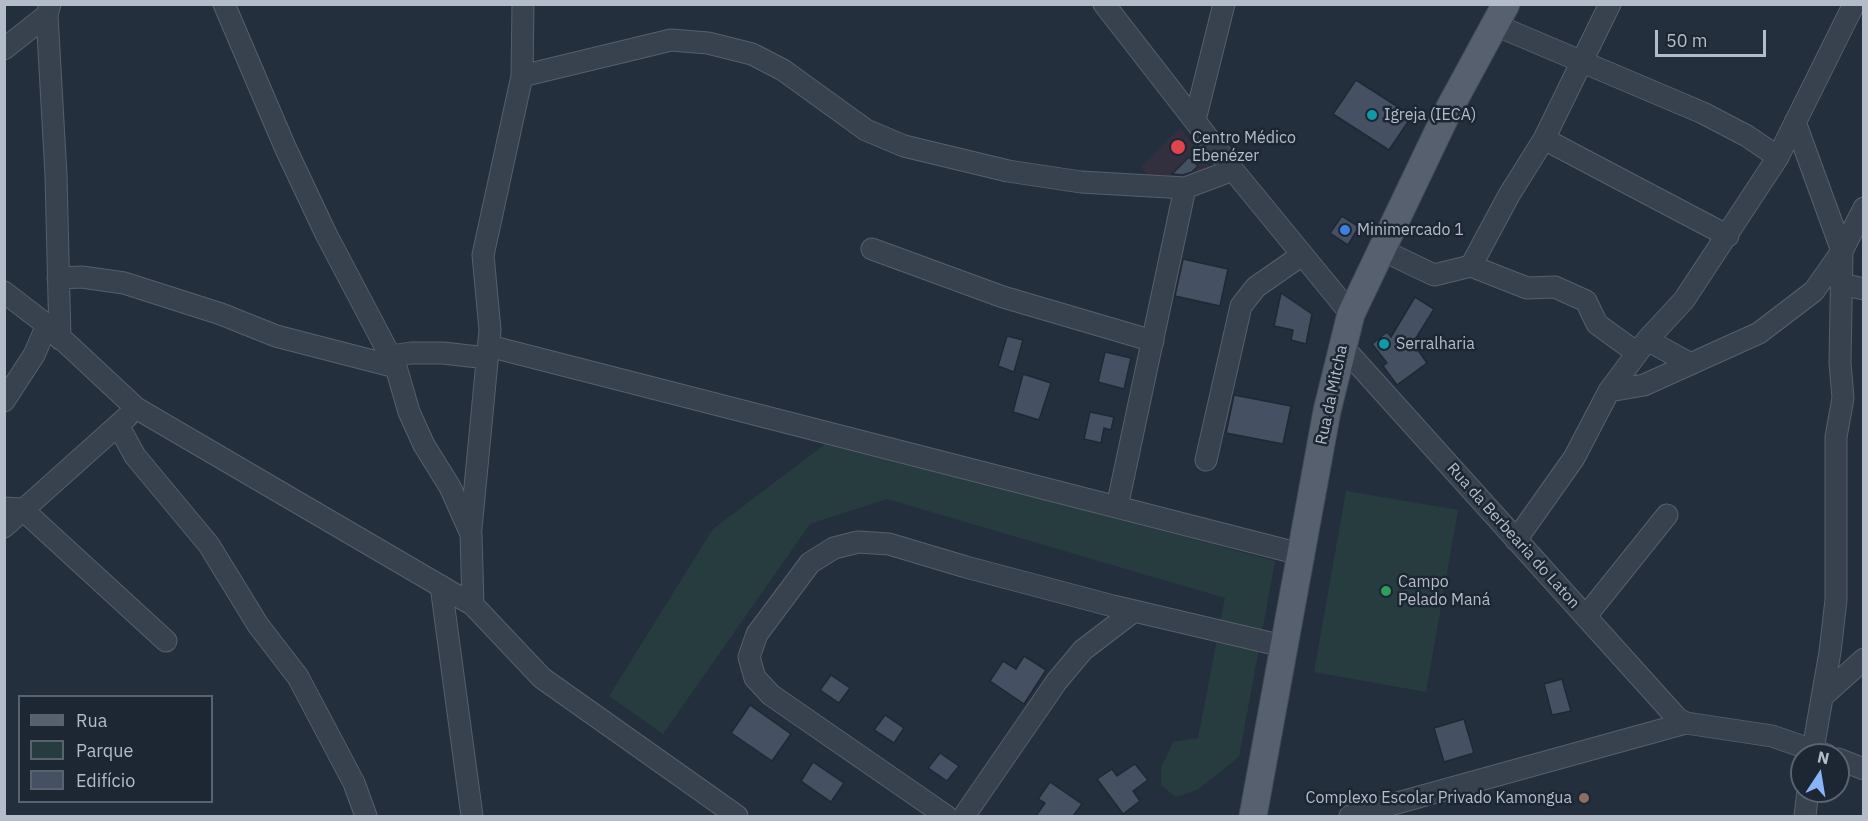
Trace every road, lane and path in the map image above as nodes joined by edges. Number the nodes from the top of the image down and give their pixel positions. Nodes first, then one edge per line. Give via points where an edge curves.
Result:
1 (224, 4) edge
2 (523, 4) edge
3 (1104, 4) edge
4 (1224, 4) edge
5 (1610, 4) edge
6 (1854, 4) edge
7 (49, 10) edge
8 (1500, 14) edge
9 (4, 49) edge
10 (1582, 61) junction
11 (522, 76) junction
12 (1195, 120) junction
13 (1795, 122) junction
14 (1544, 139) junction
15 (1778, 157) junction
16 (1233, 170) junction
17 (1185, 188) junction
18 (1863, 208) edge
19 (1728, 236) junction
20 (872, 249) dead end
21 (1380, 249) junction
22 (1842, 251) junction
23 (1302, 255) junction
24 (1471, 266) junction
25 (58, 278) junction
26 (1841, 284) junction
27 (1863, 289) edge
28 (4, 292) edge
29 (15, 309) edge
30 (1351, 314) junction
31 (54, 332) junction
32 (1153, 341) junction
33 (1342, 346) junction
34 (1642, 346) junction
35 (488, 352) junction
36 (393, 362) junction
37 (1691, 364) junction
38 (1610, 391) junction
39 (4, 401) edge
40 (136, 408) junction
41 (118, 425) junction
42 (1206, 460) dead end
43 (1117, 507) junction
44 (13, 508) edge
45 (1667, 515) dead end
46 (4, 527) edge
47 (471, 534) junction
48 (1516, 540) junction
49 (1300, 554) junction
50 (441, 586) junction
51 (473, 605) junction
52 (1134, 611) junction
53 (1586, 616) junction
54 (166, 641) dead end
55 (1283, 646) junction
56 (1863, 658) edge
57 (1822, 697) junction
58 (1686, 723) junction
59 (1791, 743) edge
60 (1818, 743) edge
61 (366, 816) edge
62 (472, 816) edge
63 (737, 816) edge
64 (946, 816) edge
65 (964, 816) edge
66 (1253, 816) edge
67 (1350, 816) edge

1 - 36 street via 326,234
2 - 11 street
3 - 12 street
4 - 12 street
5 - 10 street
6 - 13 street
7 - 9 street
7 - 25 street
8 - 10 street
8 - 21 main road, Rua da Mitcha
10 - 14 street
10 - 15 street via 1702,113
11 - 17 street via 671,40 708,42 752,54 783,70 866,130 904,146 1008,171 1081,182
11 - 35 street via 483,255
12 - 16 street
13 - 15 street
13 - 22 street
14 - 19 street
14 - 24 street
15 - 19 street
16 - 17 street
16 - 23 street
17 - 32 street
18 - 22 street
19 - 34 street via 1684,300
20 - 32 street via 1036,307
21 - 24 street via 1434,275
21 - 30 main road, Rua da Mitcha
22 - 26 street
22 - 37 street via 1814,291 1759,333
23 - 30 street
23 - 42 street via 1256,287 1241,306
24 - 34 street via 1527,288 1555,287 1586,301 1597,324
25 - 31 street
25 - 36 street via 124,283 276,336
26 - 27 street
26 - 57 street via 1843,398 1836,437 1836,600
28 - 29 street
29 - 31 street
30 - 33 main road, Rua da Mitcha
31 - 39 street
31 - 40 street
32 - 43 street
33 - 48 street, Rua da Berbearia do Laton
33 - 49 main road, Rua da Mitcha
34 - 37 street
34 - 38 street
35 - 36 street via 411,353
35 - 43 street
35 - 47 street
36 - 47 street via 409,412
37 - 38 street via 1644,385
38 - 48 street via 1574,458
40 - 41 street
40 - 50 street
41 - 44 street
41 - 61 street via 135,456 209,545 258,625 298,677 354,783
43 - 49 street
44 - 46 street
44 - 54 street
45 - 53 street
47 - 51 street
48 - 53 street, Rua da Berbearia do Laton
49 - 55 main road, Rua da Mitcha
50 - 51 street
50 - 62 street
51 - 63 street via 542,678
52 - 55 street
52 - 64 street via 890,544 858,542 834,548 810,563 757,634 749,657 754,678 771,695
52 - 65 street via 1083,650
53 - 58 street, Rua da Berbearia do Laton via 1678,719
55 - 66 main road, Rua da Mitcha
56 - 57 street
57 - 60 street
58 - 59 street via 1772,736
58 - 67 street

